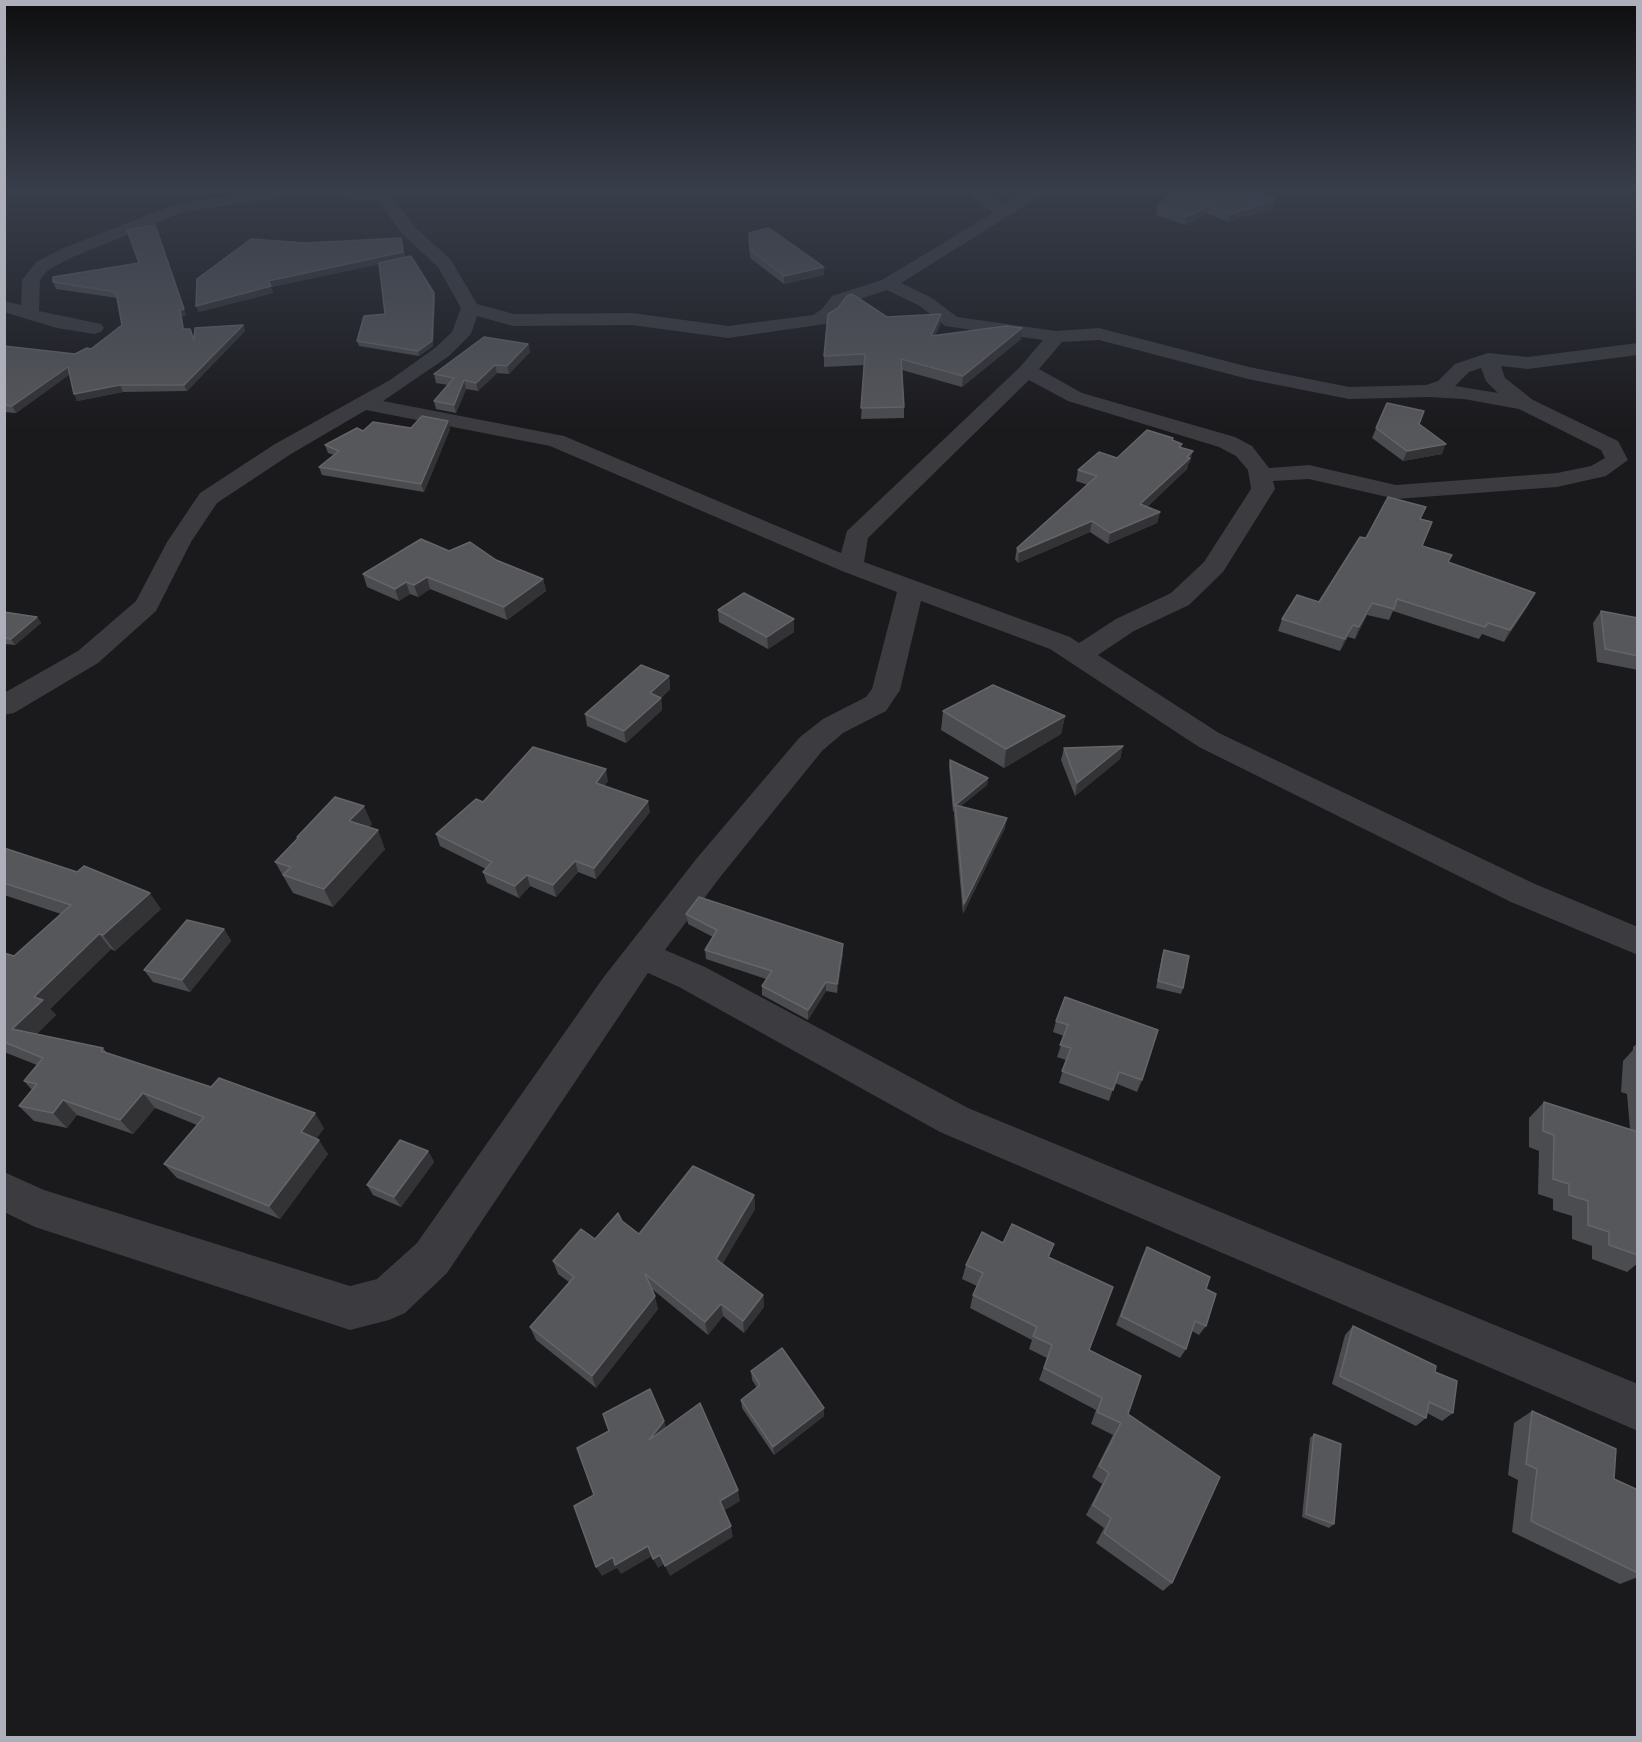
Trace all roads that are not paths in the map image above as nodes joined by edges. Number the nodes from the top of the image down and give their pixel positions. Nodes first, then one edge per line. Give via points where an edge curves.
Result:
1 (38, 269) edge
2 (448, 269) edge
3 (912, 269) edge
4 (888, 284) junction
5 (4, 306) edge
6 (470, 308) junction
7 (30, 315) junction
8 (94, 328) dead end
9 (1056, 337) junction
10 (1638, 349) edge
11 (1488, 359) junction
12 (1027, 371) junction
13 (1429, 391) junction
14 (361, 403) junction
15 (1526, 404) junction
16 (1262, 475) junction
17 (851, 566) junction
18 (910, 590) junction
19 (1079, 655) junction
20 (4, 706) edge
21 (1638, 942) edge
22 (642, 955) junction
23 (4, 1191) edge
24 (1638, 1408) edge

1 - 7 street via 31,280
2 - 6 street
3 - 4 street
4 - 6 street via 838,300 818,320 728,332 632,319 513,320
4 - 9 street via 926,302 952,322
5 - 7 street
6 - 14 street via 460,334 442,352 397,384
7 - 8 street
9 - 12 street
9 - 13 street via 1099,334 1248,373 1349,393
10 - 11 street via 1528,363
11 - 13 street via 1462,368 1445,385
11 - 15 street via 1496,381
12 - 16 street via 1075,397 1227,442 1244,451
12 - 17 street via 856,536
13 - 15 street
14 - 17 street via 556,441
14 - 20 street via 208,498 179,542 147,604 88,657
15 - 16 street via 1610,446 1617,460 1598,471 1557,480 1396,492 1309,472
16 - 19 street via 1263,489 1214,567 1180,599 1125,625
17 - 18 street
18 - 19 street via 1060,643
18 - 22 street via 886,690 876,704 833,726 811,744
19 - 21 street via 1209,740 1522,893
22 - 23 street via 432,1258 389,1298 350,1308 35,1207
22 - 24 street via 692,977 954,1120

